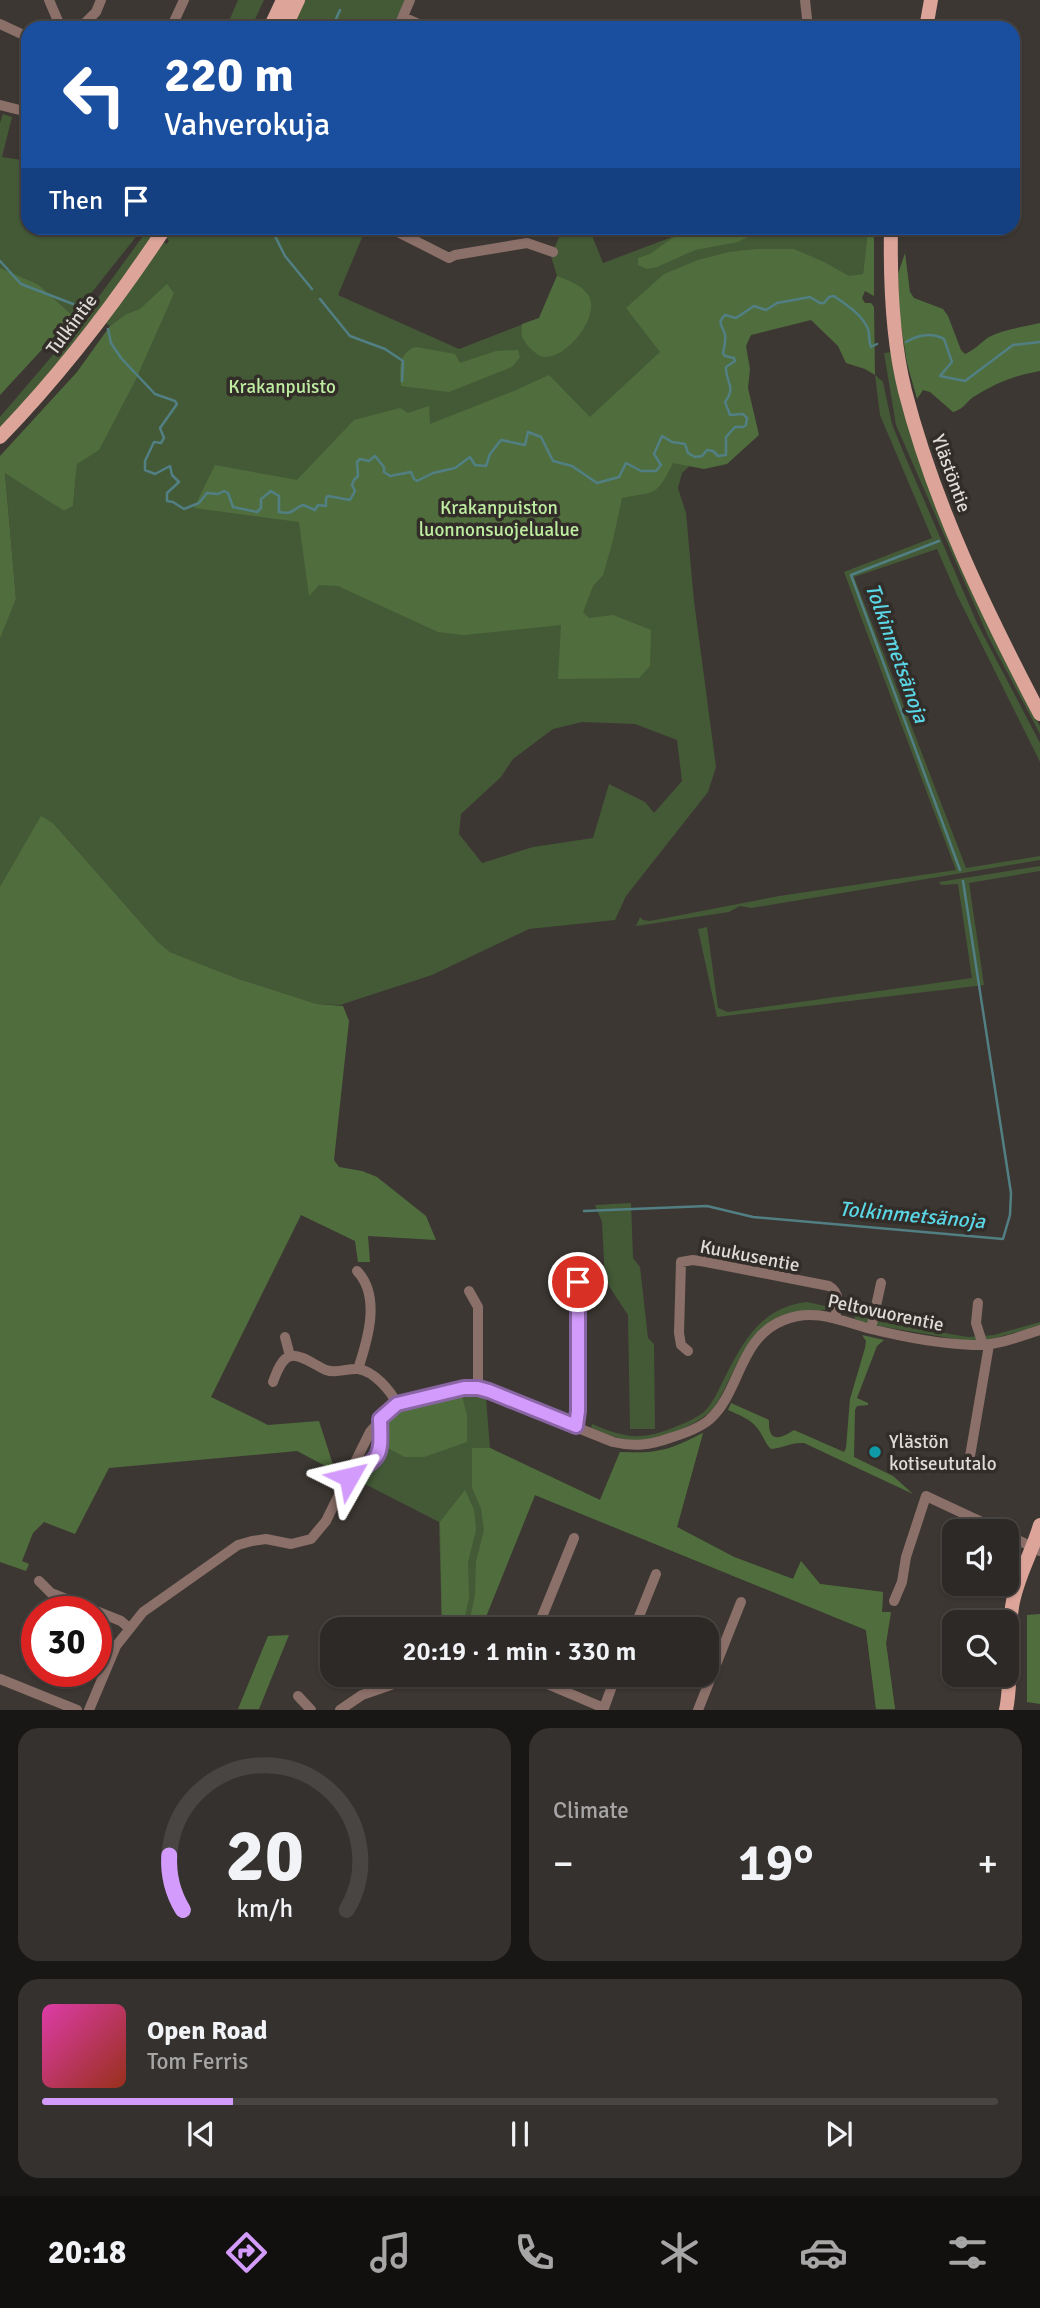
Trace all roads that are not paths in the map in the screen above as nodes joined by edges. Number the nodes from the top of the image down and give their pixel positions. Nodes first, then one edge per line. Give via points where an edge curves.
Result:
1 (49, 0) edge
2 (101, 0) edge
3 (184, 0) edge
4 (283, 0) edge
5 (299, 0) edge
6 (410, 0) edge
7 (805, 0) edge
8 (932, 0) edge
9 (403, 17) junction
10 (58, 21) edge
11 (87, 21) edge
12 (174, 21) edge
13 (273, 21) edge
14 (288, 21) edge
15 (401, 21) edge
16 (412, 21) edge
17 (807, 21) edge
18 (928, 21) edge
19 (0, 24) edge
20 (21, 34) edge
21 (0, 105) edge
22 (21, 110) edge
23 (160, 235) edge
24 (404, 235) edge
25 (891, 235) edge
26 (553, 252) dead end
27 (0, 438) edge
28 (1040, 714) edge
29 (357, 1271) dead end
30 (554, 1281) dead end
31 (881, 1283) dead end
32 (469, 1291) dead end
33 (978, 1303) dead end
34 (835, 1317) junction
35 (871, 1329) junction
36 (1040, 1330) edge
37 (285, 1336) dead end
38 (986, 1345) junction
39 (688, 1351) dead end
40 (290, 1356) junction
41 (358, 1369) junction
42 (272, 1382) dead end
43 (478, 1388) junction
44 (397, 1404) junction
45 (380, 1419) junction
46 (576, 1426) junction
47 (969, 1462) dead end
48 (349, 1477) junction
49 (975, 1519) edge
50 (1040, 1525) edge
51 (574, 1538) dead end
52 (1019, 1540) edge
53 (1037, 1549) edge
54 (656, 1574) dead end
55 (39, 1581) dead end
56 (894, 1601) dead end
57 (741, 1602) dead end
58 (542, 1617) edge
59 (639, 1617) edge
60 (129, 1628) junction
61 (0, 1679) edge
62 (385, 1687) edge
63 (554, 1687) edge
64 (613, 1687) edge
65 (298, 1696) dead end
66 (605, 1709) edge
67 (77, 1710) edge
68 (89, 1710) edge
69 (311, 1710) edge
70 (340, 1710) edge
71 (698, 1710) edge
72 (1006, 1710) edge

1 - 10 street
2 - 11 street
3 - 12 street
4 - 13 main road
5 - 14 main road
6 - 9 street
7 - 17 street
8 - 18 main road
9 - 15 street
9 - 16 street
19 - 20 street
21 - 22 street
23 - 27 main road, Tulkintie via 60,371
24 - 26 street via 449,258 527,243
25 - 28 main road, Ylästöntie via 900,366 923,456 983,600
29 - 41 street via 366,1280 370,1320
30 - 46 street via 578,1282
31 - 35 street
32 - 43 street via 478,1307
33 - 38 street via 976,1323
34 - 35 street, Peltovuorentie
34 - 39 street, Kuukusentie via 837,1295 829,1286 706,1262 681,1262 679,1333 681,1345
34 - 46 street, Peltovuorentie via 794,1316 765,1331 746,1356 720,1407 695,1429 637,1446 613,1442
35 - 38 street, Peltovuorentie
36 - 38 street, Peltovuorentie
37 - 40 street
38 - 47 street
40 - 41 street via 329,1371
40 - 42 street
41 - 44 street via 383,1384
43 - 44 street, Peltovuorentie
43 - 46 street, Peltovuorentie
44 - 45 street, Peltovuorentie
45 - 48 street, Peltovuorentie
45 - 48 street, Peltovuorentie via 378,1454
48 - 60 street, Peltovuorentie via 311,1539 290,1544 266,1539 238,1545 170,1591
49 - 56 street via 926,1496
50 - 53 main road
51 - 58 street
52 - 53 street
53 - 72 main road via 1012,1605
54 - 59 street
55 - 60 street via 51,1593
57 - 71 street
60 - 68 street, Peltovuorentie via 107,1664
61 - 67 street
62 - 70 street
63 - 66 street
64 - 66 street
65 - 69 street

